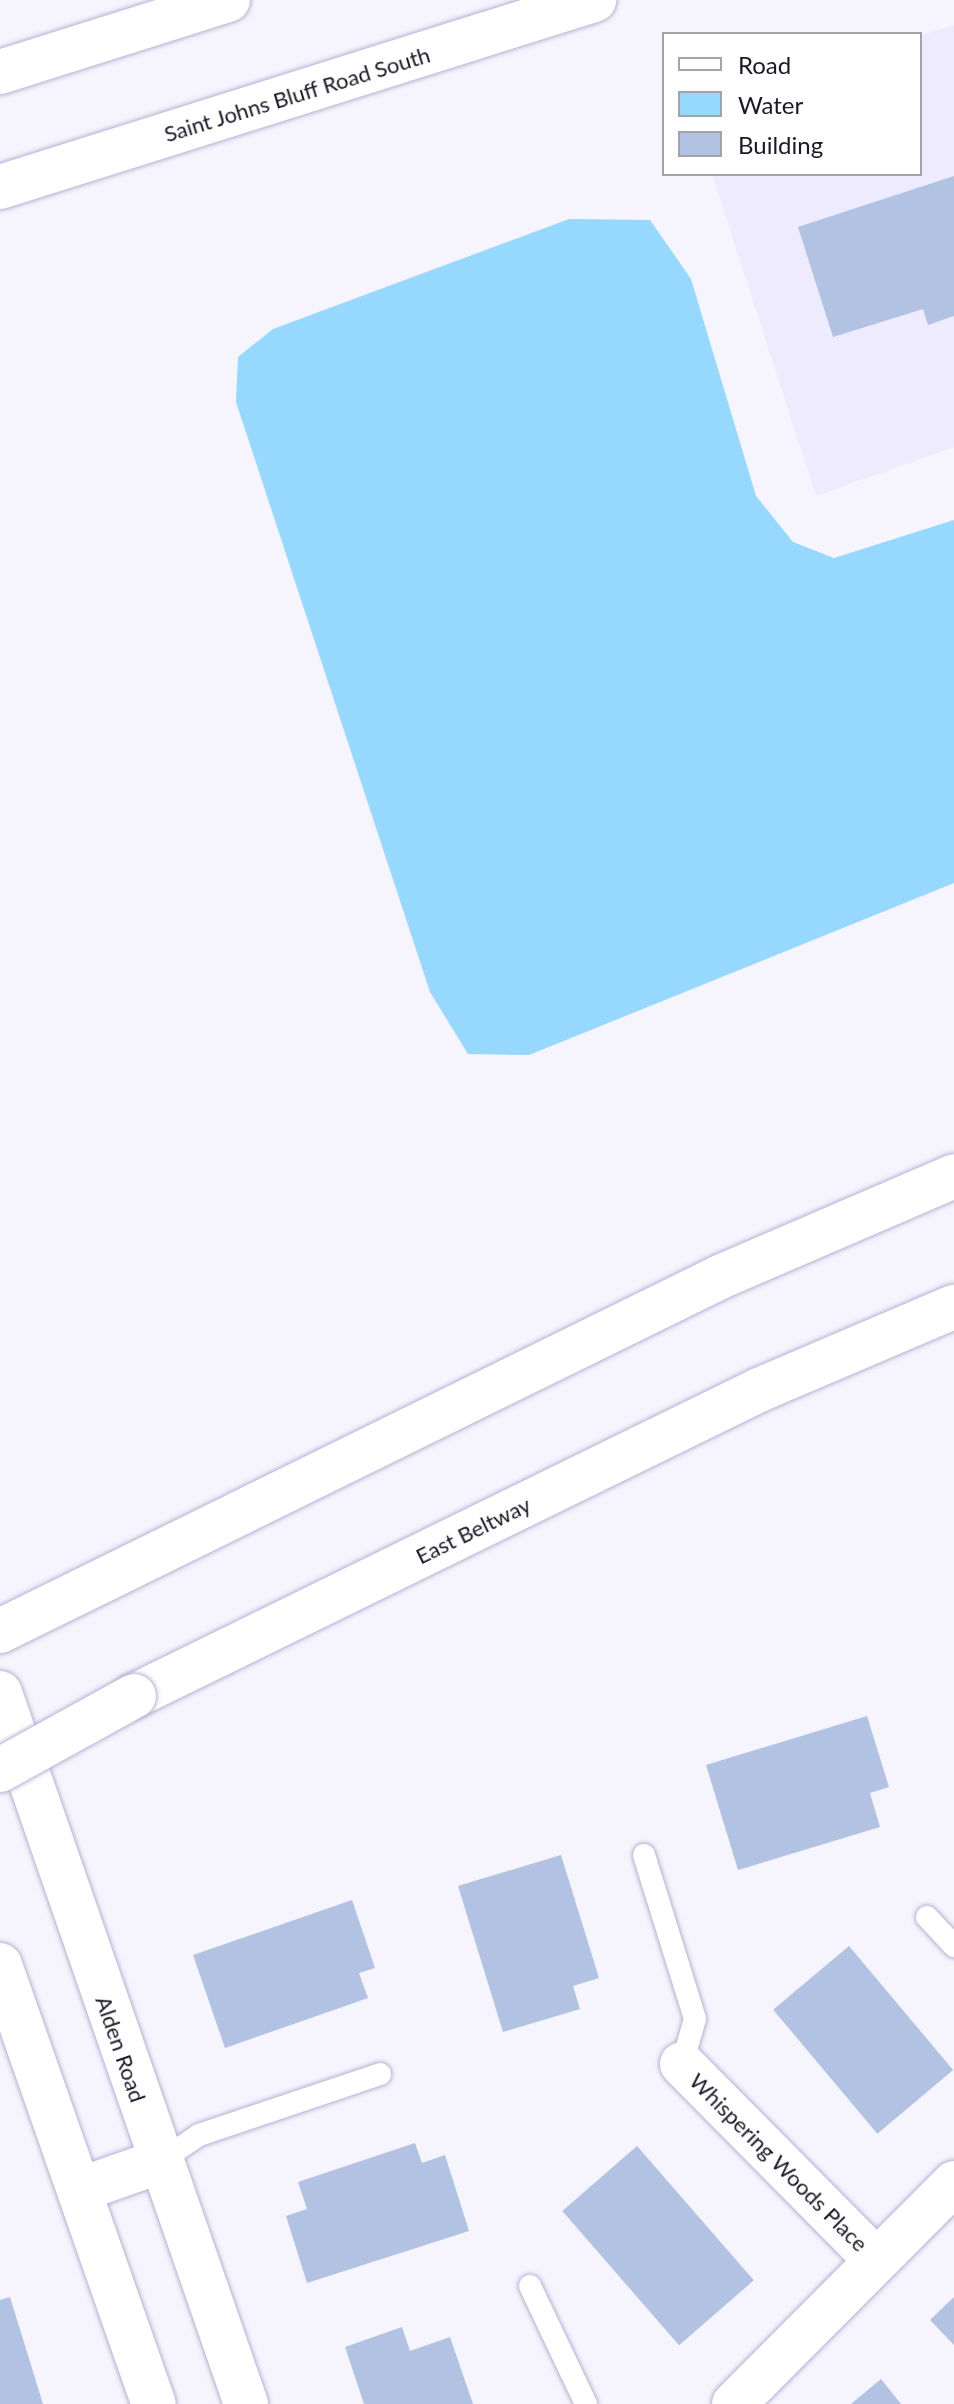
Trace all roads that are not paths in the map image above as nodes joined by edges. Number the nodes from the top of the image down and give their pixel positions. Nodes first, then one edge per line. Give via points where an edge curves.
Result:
1 (228, 0) edge
2 (594, 0) edge
3 (0, 72) edge
4 (0, 187) edge
5 (954, 1176) edge
6 (954, 1307) edge
7 (0, 1631) edge
8 (0, 1693) edge
9 (0, 1770) edge
10 (644, 1855) dead end
11 (927, 1917) dead end
12 (954, 1946) edge
13 (0, 1965) edge
14 (682, 2064) joint
15 (380, 2074) dead end
16 (161, 2161) junction
17 (954, 2183) edge
18 (79, 2190) junction
19 (875, 2259) junction
20 (530, 2286) dead end
21 (154, 2404) edge
22 (246, 2404) edge
23 (586, 2404) edge
24 (734, 2404) edge

1 - 3 main road
2 - 4 main road, Saint Johns Bluff Road South
5 - 7 main road via 720,1277
6 - 9 main road, East Beltway, bridge via 759,1390 134,1696
8 - 16 main road, Alden Road
10 - 14 lane via 695,2019
11 - 12 lane
13 - 18 main road
14 - 19 main road, Whispering Woods Place
15 - 16 lane via 199,2135
16 - 18 main road
16 - 22 main road, Alden Road
17 - 19 main road
18 - 21 main road
19 - 24 main road
20 - 23 lane

